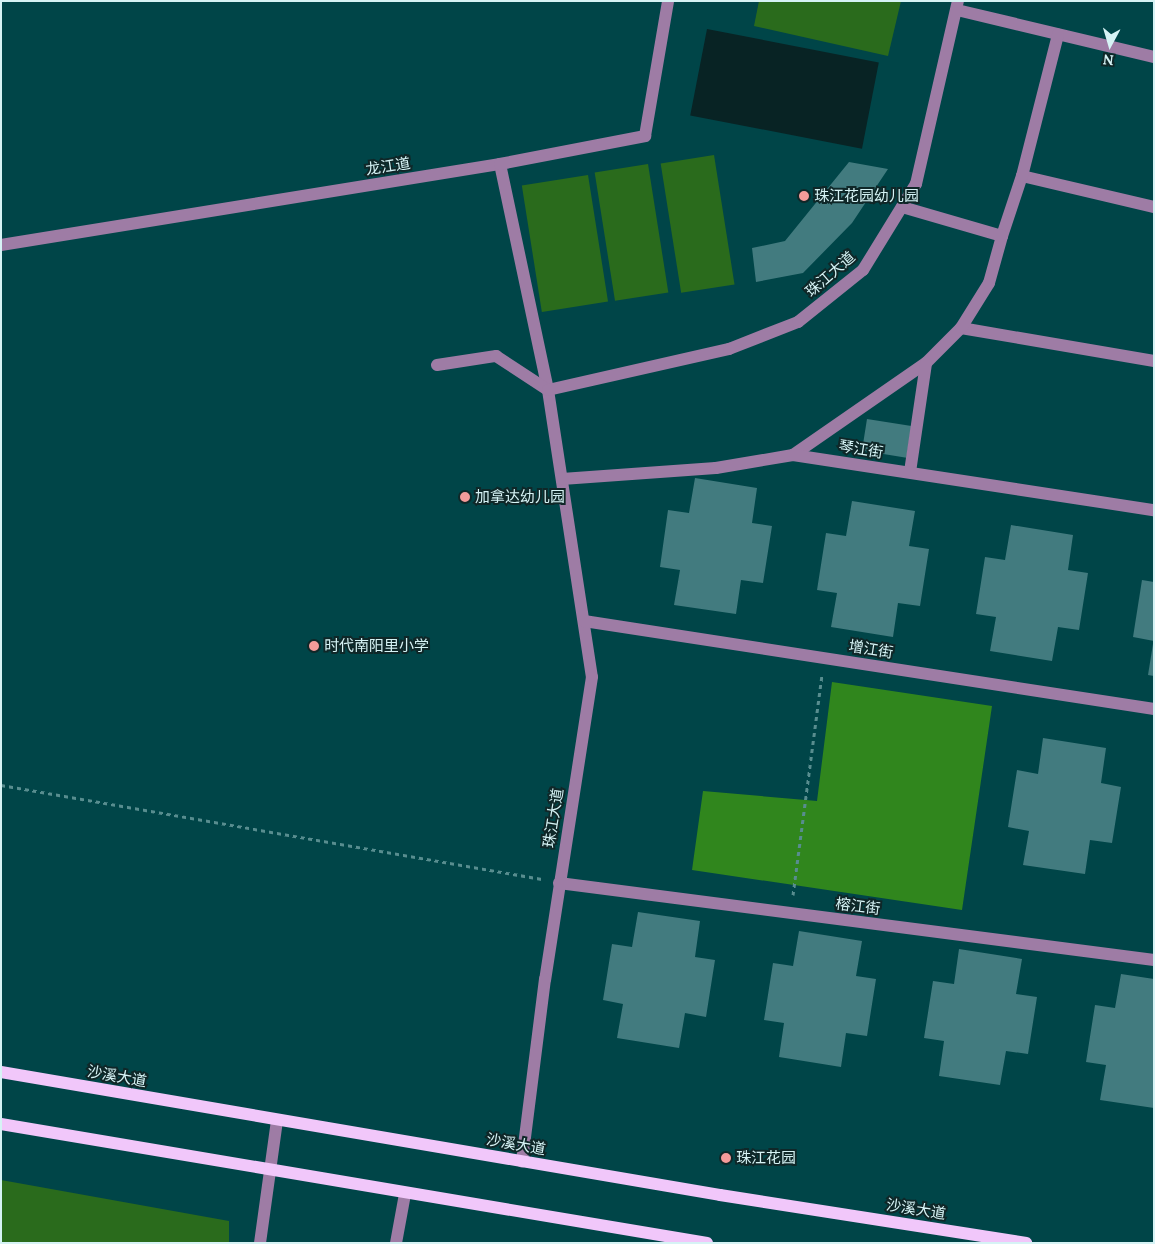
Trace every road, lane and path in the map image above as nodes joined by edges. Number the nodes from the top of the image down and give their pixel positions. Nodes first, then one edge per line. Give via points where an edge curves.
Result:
1 (668, 1) edge
2 (958, 6) edge
3 (1058, 35) junction
4 (1154, 57) edge
5 (500, 164) junction
6 (1022, 176) junction
7 (902, 207) junction
8 (1154, 207) edge
9 (1002, 236) junction
10 (1, 245) edge
11 (962, 328) junction
12 (1154, 361) edge
13 (926, 363) junction
14 (437, 365) dead end
15 (548, 390) junction
16 (793, 455) junction
17 (910, 472) junction
18 (562, 480) junction
19 (1154, 510) edge
20 (584, 622) junction
21 (824, 658) junction
22 (1154, 709) edge
23 (1, 785) edge
24 (559, 883) junction
25 (791, 914) junction
26 (1154, 960) edge
27 (1, 1072) edge
28 (277, 1120) junction
29 (1, 1124) edge
30 (522, 1162) junction
31 (268, 1170) junction
32 (405, 1194) junction
33 (260, 1243) edge
34 (396, 1243) edge
35 (707, 1243) edge
36 (1026, 1243) edge

1 - 5 street, 龙江道 via 645,136
2 - 3 street
2 - 7 street, 珠江大道 via 916,184
3 - 4 street
3 - 6 street
5 - 10 street, 龙江道
5 - 15 street, 珠江大道
6 - 8 street
6 - 9 street
7 - 9 street
7 - 15 street, 珠江大道 via 863,270 798,322 729,349
9 - 11 street via 989,283
11 - 12 street
11 - 13 street
13 - 16 street
13 - 17 street
14 - 15 street via 496,356
15 - 18 street, 珠江大道
16 - 17 street, 琴江街
16 - 18 street, 琴江街 via 716,468
17 - 19 street, 琴江街
18 - 20 street, 珠江大道
20 - 21 street, 增江街
20 - 24 street, 珠江大道 via 592,677
21 - 22 street, 增江街
21 - 25 path
23 - 24 path
24 - 25 street, 榕江街
24 - 30 street, 珠江大道
25 - 26 street, 榕江街
27 - 28 main road, 沙溪大道
28 - 30 main road, 沙溪大道
28 - 31 street
29 - 31 main road
30 - 36 main road, 沙溪大道
31 - 32 main road
31 - 33 street
32 - 34 street
32 - 35 main road

